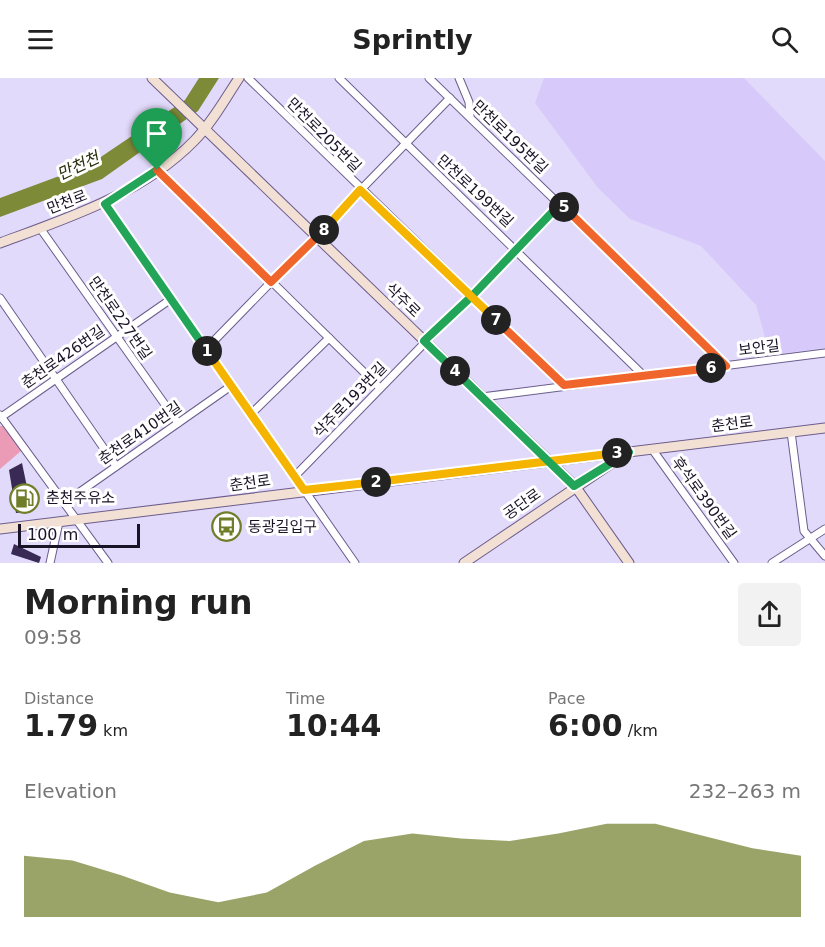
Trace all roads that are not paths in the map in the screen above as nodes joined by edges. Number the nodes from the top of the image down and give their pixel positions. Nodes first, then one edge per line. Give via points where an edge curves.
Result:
1 (152, 78) edge
2 (239, 78) edge
3 (248, 78) edge
4 (339, 78) edge
5 (429, 78) edge
6 (459, 78) edge
7 (450, 98) junction
8 (470, 116) junction
9 (205, 130) junction
10 (405, 143) junction
11 (157, 170) junction
12 (360, 190) junction
13 (105, 204) junction
14 (560, 204) junction
15 (40, 228) junction
16 (318, 237) junction
17 (0, 243) edge
18 (516, 249) junction
19 (271, 282) junction
20 (472, 296) junction
21 (0, 298) edge
22 (171, 298) junction
23 (116, 336) junction
24 (329, 338) junction
25 (424, 341) junction
26 (206, 349) junction
27 (825, 353) edge
28 (726, 366) junction
29 (643, 375) junction
30 (55, 380) junction
31 (564, 385) junction
32 (231, 386) junction
33 (380, 388) junction
34 (482, 397) junction
35 (251, 414) junction
36 (0, 416) edge
37 (178, 423) junction
38 (825, 428) edge
39 (791, 432) junction
40 (652, 449) junction
41 (629, 452) junction
42 (550, 462) junction
43 (116, 466) junction
44 (295, 476) junction
45 (574, 486) junction
46 (304, 490) junction
47 (64, 503) junction
48 (78, 521) junction
49 (59, 522) junction
50 (0, 529) edge
51 (825, 529) edge
52 (808, 539) junction
53 (825, 556) edge
54 (50, 563) edge
55 (108, 563) edge
56 (355, 563) edge
57 (464, 563) edge
58 (629, 563) edge
59 (734, 563) edge
60 (772, 563) edge

1 - 9 street, 삭주로
2 - 9 street, 만천로
3 - 12 street, 만천로205번길
4 - 10 street, 만천로199번길
5 - 7 street, 만천로195번길
6 - 8 street
7 - 8 street, 만천로195번길
7 - 10 street
8 - 14 street, 만천로195번길
9 - 11 street, 만천로
9 - 16 street, 삭주로
10 - 12 street
10 - 18 street, 만천로199번길
11 - 13 street, 만천로
11 - 19 street
12 - 16 street
12 - 20 street, 만천로205번길
13 - 15 street, 만천로
13 - 22 street
14 - 18 street, 삭주로193번길
14 - 28 street, 만천로195번길
15 - 17 street, 만천로
15 - 23 street, 만천로227번길
16 - 19 street
16 - 25 street, 삭주로
18 - 20 street, 삭주로193번길
18 - 29 street, 만천로199번길
19 - 24 street
19 - 26 street
20 - 25 street, 삭주로193번길
20 - 31 street, 만천로205번길
21 - 30 street
22 - 23 street, 춘천로426번길
22 - 26 street
23 - 30 street, 춘천로426번길
23 - 37 street, 만천로227번길
24 - 33 street
24 - 35 street
25 - 33 street, 삭주로193번길
25 - 34 street, 삭주로
26 - 32 street
27 - 28 street, 보안길
28 - 29 street, 보안길
29 - 31 street, 보안길
30 - 36 street, 춘천로426번길
30 - 43 street
31 - 34 street, 보안길
32 - 35 street
32 - 37 street, 춘천로410번길
33 - 44 street, 삭주로193번길
34 - 42 street, 삭주로
35 - 44 street
36 - 47 street
37 - 43 street, 춘천로410번길
38 - 39 street, 춘천로
39 - 40 street, 춘천로
39 - 52 street
40 - 41 street, 춘천로
40 - 59 street, 후석로390번길
41 - 42 street, 춘천로
41 - 45 street, 공단로
42 - 45 street, 삭주로
42 - 46 street, 춘천로
43 - 47 street, 춘천로410번길
44 - 46 street
45 - 57 street, 공단로
45 - 58 street, 삭주로
46 - 48 street, 춘천로
46 - 56 street
47 - 48 street
48 - 49 street, 춘천로
48 - 55 street
49 - 50 street, 춘천로
49 - 54 street
51 - 52 street
52 - 53 street
52 - 60 street

